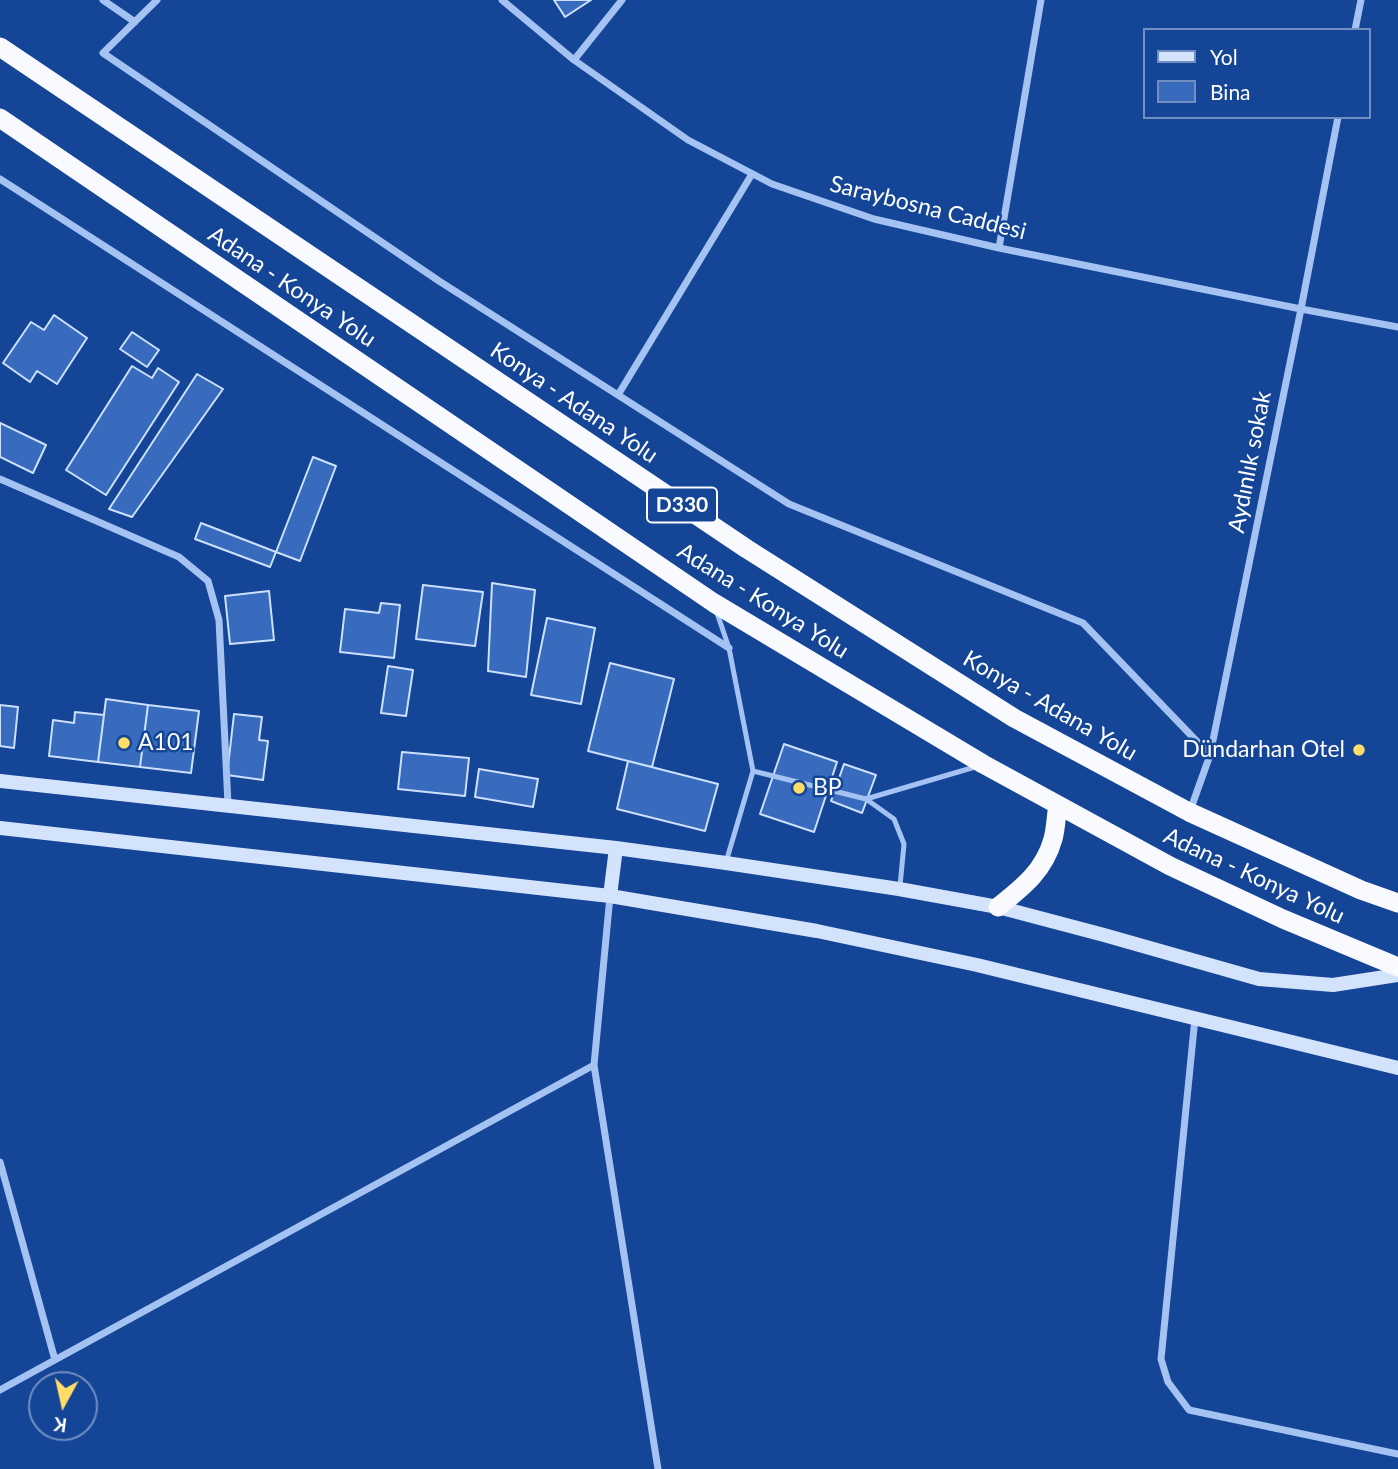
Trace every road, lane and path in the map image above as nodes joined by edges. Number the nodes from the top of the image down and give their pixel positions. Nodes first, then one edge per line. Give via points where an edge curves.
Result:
1 (103, 0) edge
2 (157, 0) edge
3 (502, 0) edge
4 (621, 0) edge
5 (1041, 0) edge
6 (1361, 0) edge
7 (135, 22) junction
8 (1355, 28) edge
9 (0, 47) edge
10 (574, 60) junction
11 (0, 118) edge
12 (1338, 119) edge
13 (752, 174) junction
14 (0, 179) edge
15 (999, 248) junction
16 (1301, 309) junction
17 (1398, 327) edge
18 (618, 395) junction
19 (0, 479) edge
20 (714, 603) junction
21 (729, 648) junction
22 (1210, 755) junction
23 (983, 764) junction
24 (753, 771) junction
25 (0, 781) edge
26 (866, 799) junction
27 (228, 804) junction
28 (1058, 805) junction
29 (1189, 812) junction
30 (0, 828) edge
31 (616, 848) junction
32 (726, 863) junction
33 (900, 889) junction
34 (610, 897) junction
35 (1398, 903) edge
36 (998, 907) junction
37 (1398, 967) edge
38 (1398, 975) edge
39 (1195, 1017) junction
40 (594, 1065) junction
41 (1398, 1067) edge
42 (0, 1163) edge
43 (55, 1360) junction
44 (0, 1390) edge
45 (1398, 1454) edge
46 (657, 1469) edge

1 - 7 street
2 - 7 street
3 - 10 street, Saraybosna Caddesi
4 - 10 street
5 - 15 street
6 - 8 street
7 - 18 street via 103,53 439,281
9 - 29 highway, Konya - Adana Yolu / D330 via 747,548 1014,718
10 - 13 street, Saraybosna Caddesi via 688,140
11 - 20 highway, Adana - Konya Yolu / D330
12 - 16 street, Aydınlık sokak
13 - 15 street, Saraybosna Caddesi via 874,219
13 - 18 street
14 - 21 street
15 - 16 street, Saraybosna Caddesi
16 - 17 street, Saraybosna Caddesi
16 - 22 street, Aydınlık sokak
18 - 22 street via 789,504 1083,623
19 - 27 street via 179,557 208,581 219,620
20 - 21 lane
20 - 23 highway, Adana - Konya Yolu / D330
21 - 24 lane
22 - 29 street, Aydınlık sokak
23 - 26 lane
23 - 28 highway, Adana - Konya Yolu / D330
24 - 26 lane
24 - 32 lane
25 - 27 main road
26 - 33 lane via 894,819 904,844
27 - 31 main road
28 - 36 highway via 1054,837 1043,864
28 - 37 highway, Adana - Konya Yolu / D330 via 1207,884
29 - 35 highway, Konya - Adana Yolu / D330
30 - 34 main road
31 - 32 main road
31 - 34 main road
32 - 33 main road
33 - 36 main road
34 - 39 main road via 817,932
34 - 40 street
36 - 38 main road via 1259,979 1333,985
39 - 41 main road
39 - 45 street via 1161,1359 1168,1382 1189,1410
40 - 43 street
40 - 46 street
42 - 43 street
43 - 44 street

